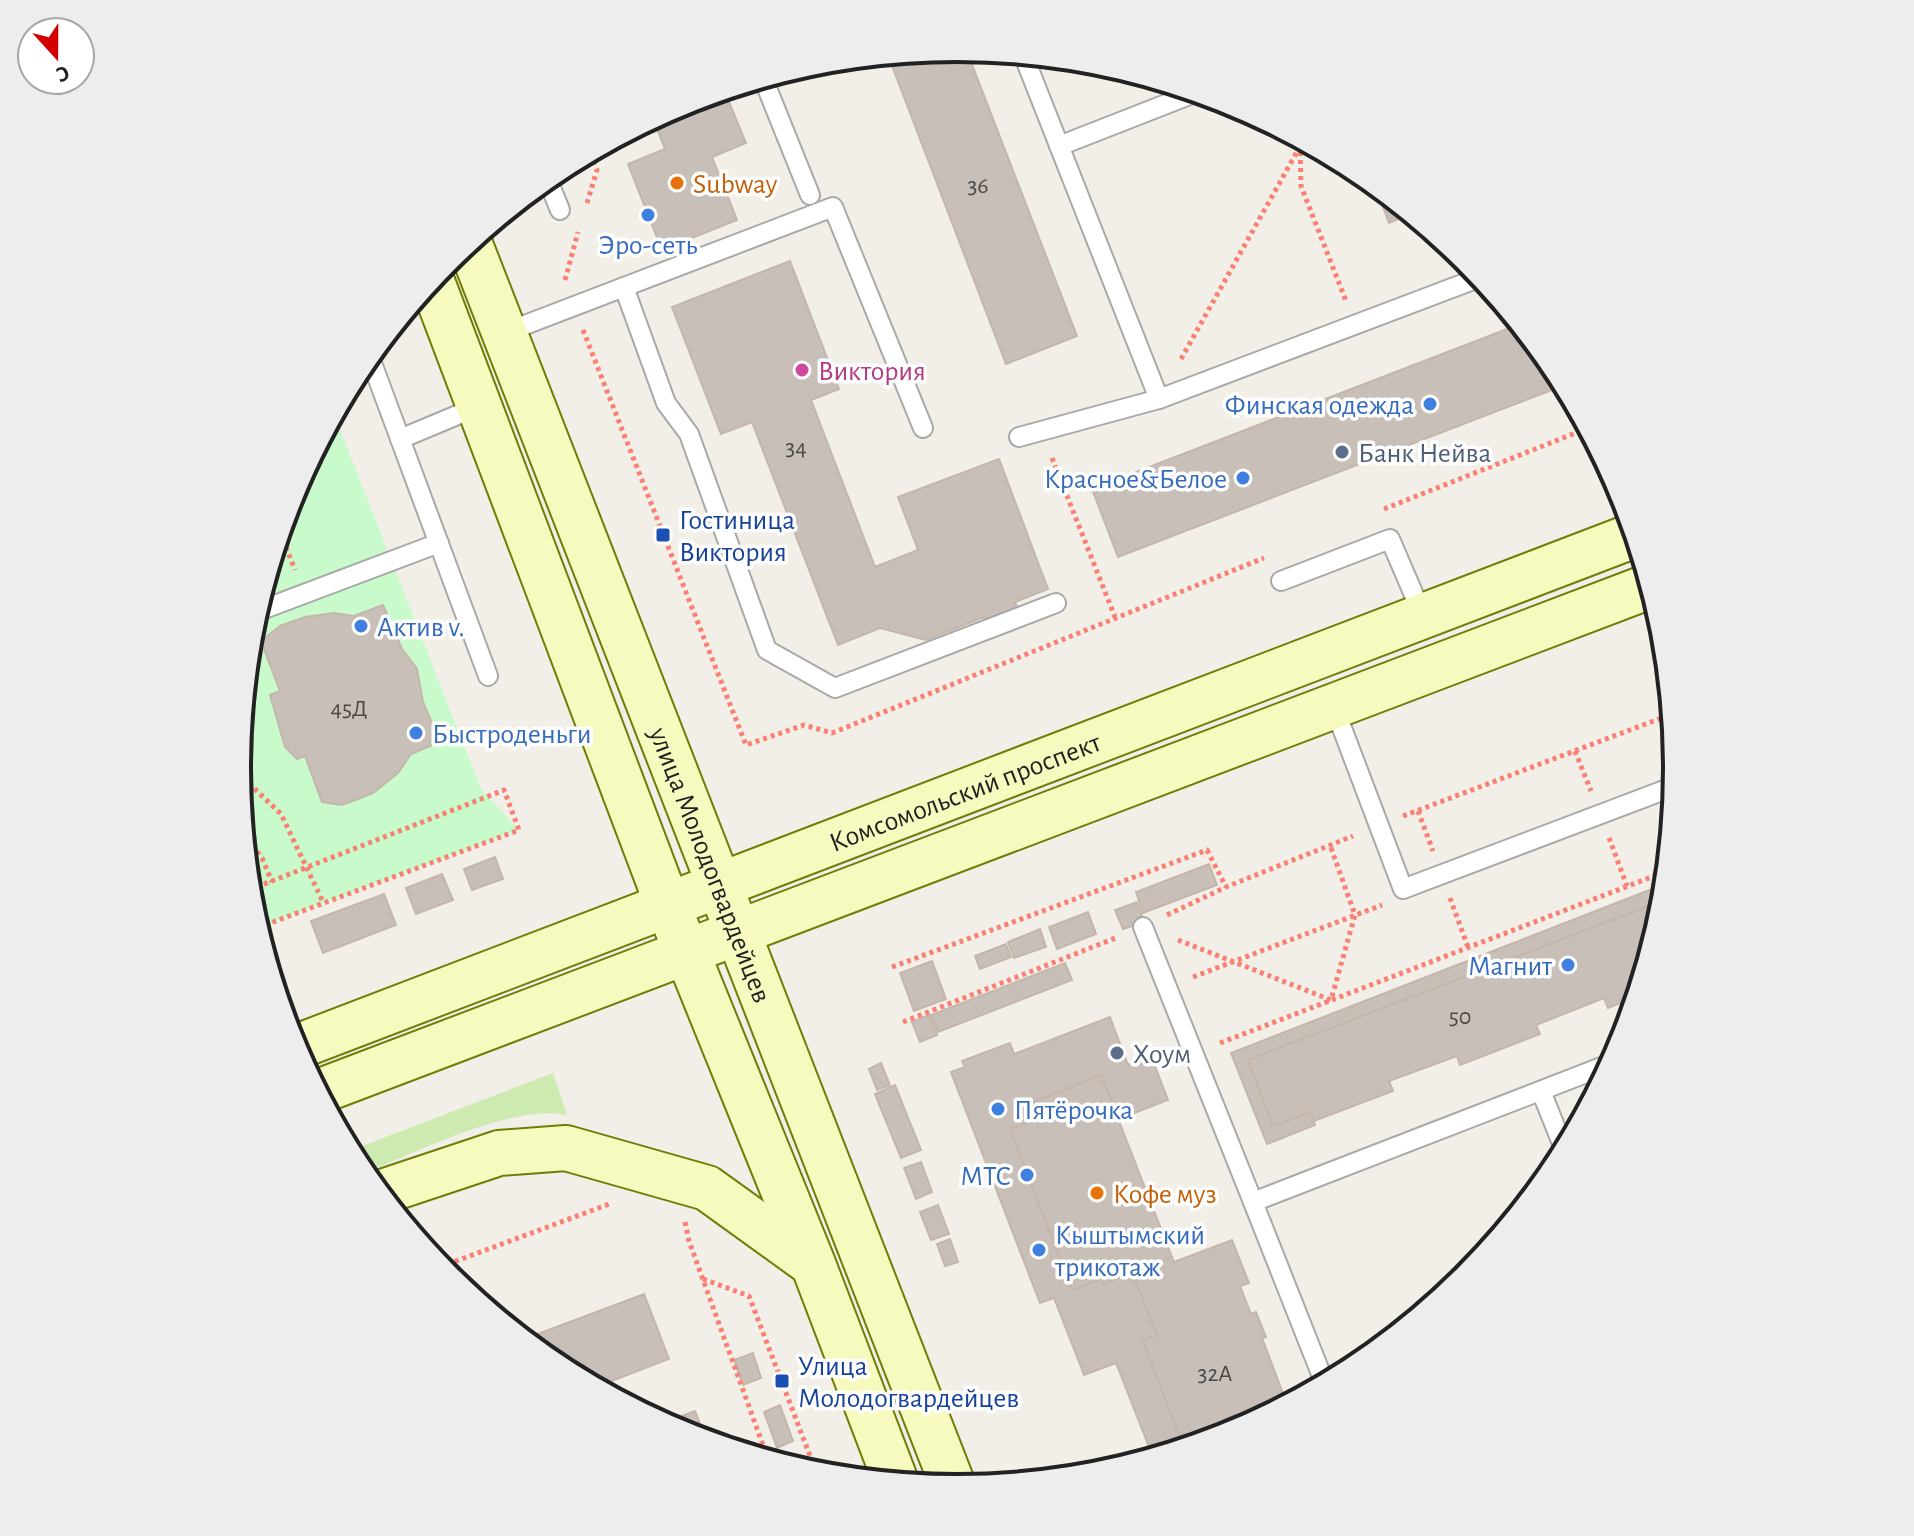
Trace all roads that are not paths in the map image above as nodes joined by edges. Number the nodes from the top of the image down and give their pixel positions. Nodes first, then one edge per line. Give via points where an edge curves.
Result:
1 (1028, 66) edge
2 (767, 88) edge
3 (1181, 98) edge
4 (1059, 146) junction
5 (552, 190) edge
6 (810, 195) dead end
7 (560, 210) dead end
8 (474, 254) edge
9 (1468, 282) edge
10 (624, 287) junction
11 (436, 292) edge
12 (504, 333) junction
13 (374, 370) edge
14 (1159, 399) junction
15 (479, 406) junction
16 (923, 428) dead end
17 (1019, 437) dead end
18 (400, 439) junction
19 (1625, 539) edge
20 (439, 543) junction
21 (1281, 581) dead end
22 (1640, 590) edge
23 (1056, 603) dead end
24 (270, 606) edge
25 (1423, 616) junction
26 (488, 676) dead end
27 (1334, 707) junction
28 (1662, 791) edge
29 (721, 885) junction
30 (668, 906) junction
31 (1143, 927) road end
32 (739, 931) junction
33 (685, 950) junction
34 (518, 962) junction
35 (307, 1043) edge
36 (1595, 1070) edge
37 (362, 1075) junction
38 (328, 1088) edge
39 (1541, 1091) junction
40 (1559, 1136) edge
41 (391, 1189) edge
42 (1253, 1202) junction
43 (813, 1264) junction
44 (1320, 1373) edge
45 (892, 1470) edge
46 (948, 1474) edge

1 - 4 lane
2 - 6 lane
3 - 4 lane
4 - 14 lane
5 - 7 lane
8 - 12 main road, улица Молодогвардейцев
9 - 14 lane
10 - 12 lane
10 - 16 lane via 833,207
10 - 23 lane via 666,403 689,434 767,650 835,688
11 - 15 main road, улица Молодогвардейцев
12 - 29 main road, улица Молодогвардейцев
13 - 18 lane
14 - 17 lane
15 - 18 lane
15 - 30 main road, улица Молодогвардейцев
18 - 20 lane
19 - 25 main road, Комсомольский проспект
20 - 24 lane
20 - 26 lane
21 - 25 lane via 1390,539
22 - 27 main road, Комсомольский проспект
25 - 29 main road, Комсомольский проспект
27 - 28 lane via 1403,889
27 - 32 main road, Комсомольский проспект
29 - 30 main road, Комсомольский проспект
29 - 32 main road, улица Молодогвардейцев
30 - 33 main road, улица Молодогвардейцев
30 - 34 main road, Комсомольский проспект
31 - 42 lane
32 - 33 main road, Комсомольский проспект
32 - 46 main road, улица Молодогвардейцев
33 - 37 main road, Комсомольский проспект
33 - 43 main road, улица Молодогвардейцев
34 - 35 main road, Комсомольский проспект
34 - 37 main road via 541,966 543,986 389,1049
36 - 39 lane
37 - 38 main road, Комсомольский проспект
39 - 40 lane
39 - 42 lane
41 - 43 main road via 499,1153 566,1148 707,1188
42 - 44 lane
43 - 45 main road, улица Молодогвардейцев

